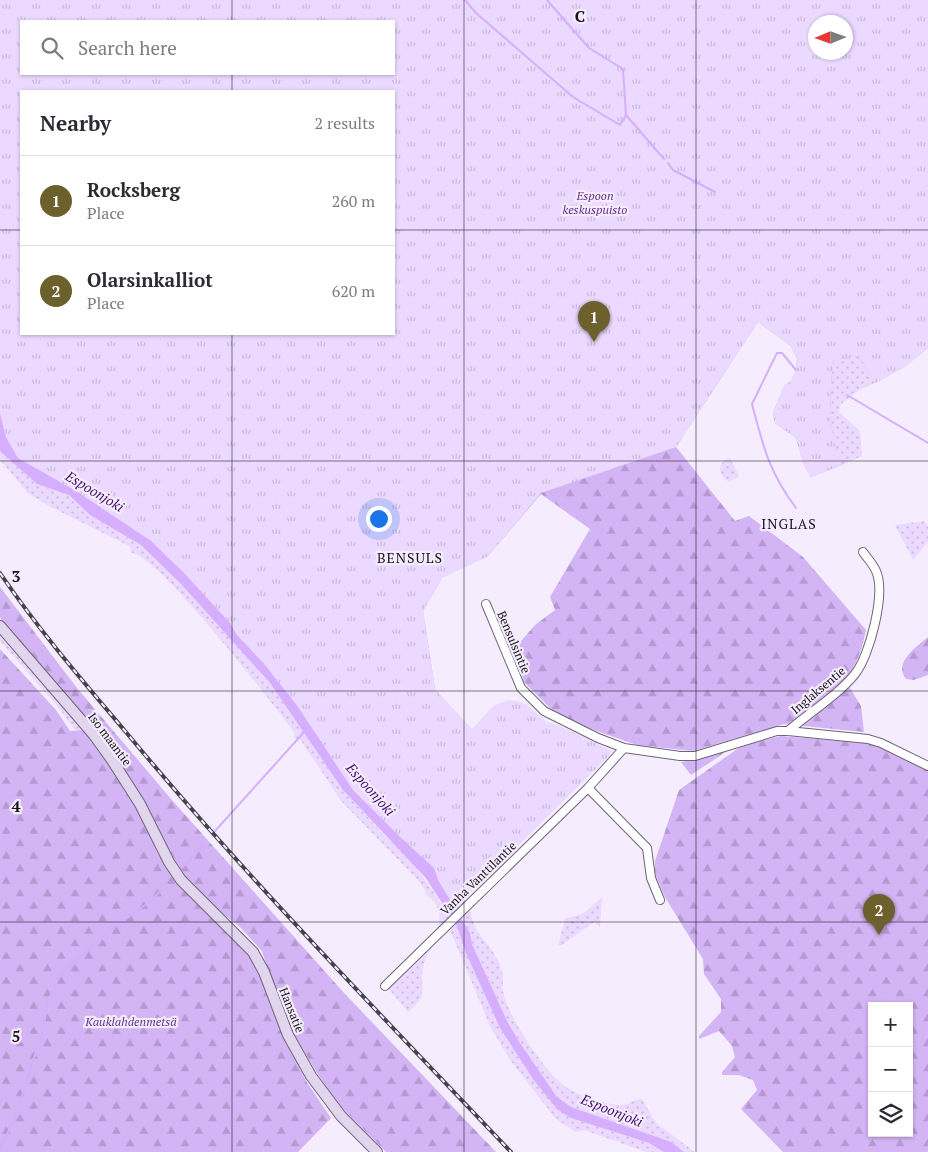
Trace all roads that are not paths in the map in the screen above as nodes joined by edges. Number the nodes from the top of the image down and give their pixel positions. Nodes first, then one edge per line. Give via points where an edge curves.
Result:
1 (863, 552) dead end
2 (486, 604) dead end
3 (0, 626) edge
4 (788, 730) junction
5 (624, 748) junction
6 (928, 766) edge
7 (588, 788) junction
8 (181, 880) joint
9 (660, 900) dead end
10 (385, 986) dead end
11 (377, 1152) edge

1 - 4 street, Inglaksentie via 876,570 879,605 863,661 841,688
2 - 5 street, Bensulsintie via 521,688 533,701 558,720
3 - 8 main road, Iso maantie via 112,760
4 - 5 street via 695,756
4 - 6 street via 868,739
5 - 7 street, Vanha Vanttilantie
7 - 9 street via 647,848 651,878
7 - 10 street, Vanha Vanttilantie
8 - 11 main road, Hansatie via 253,952 288,1035 312,1076 341,1116

